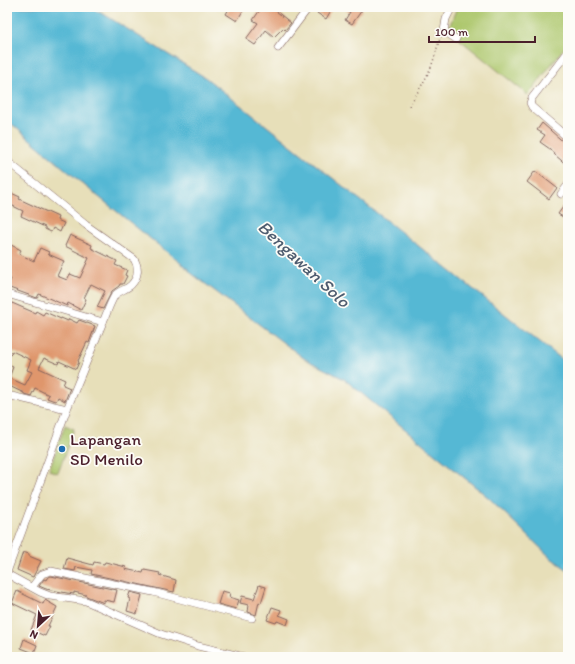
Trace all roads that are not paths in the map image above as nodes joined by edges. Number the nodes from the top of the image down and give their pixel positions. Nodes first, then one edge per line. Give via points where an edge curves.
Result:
1 (309, 7) edge
2 (452, 7) edge
3 (456, 39) dead end
4 (278, 48) dead end
5 (568, 52) edge
6 (568, 138) edge
7 (7, 161) edge
8 (568, 185) edge
9 (561, 194) dead end
10 (7, 294) edge
11 (103, 322) junction
12 (7, 395) edge
13 (67, 409) junction
14 (7, 573) edge
15 (32, 588) junction
16 (252, 618) dead end
17 (244, 657) edge

1 - 4 street
2 - 3 street via 444,31
5 - 6 street via 530,103
7 - 11 street via 86,225 134,259 138,265 136,278 131,285 116,294
8 - 9 street
10 - 11 street
11 - 13 street
12 - 13 street
13 - 14 street
14 - 15 street
15 - 16 street via 42,574 51,571 153,592
15 - 17 street via 50,596 76,598 198,646

